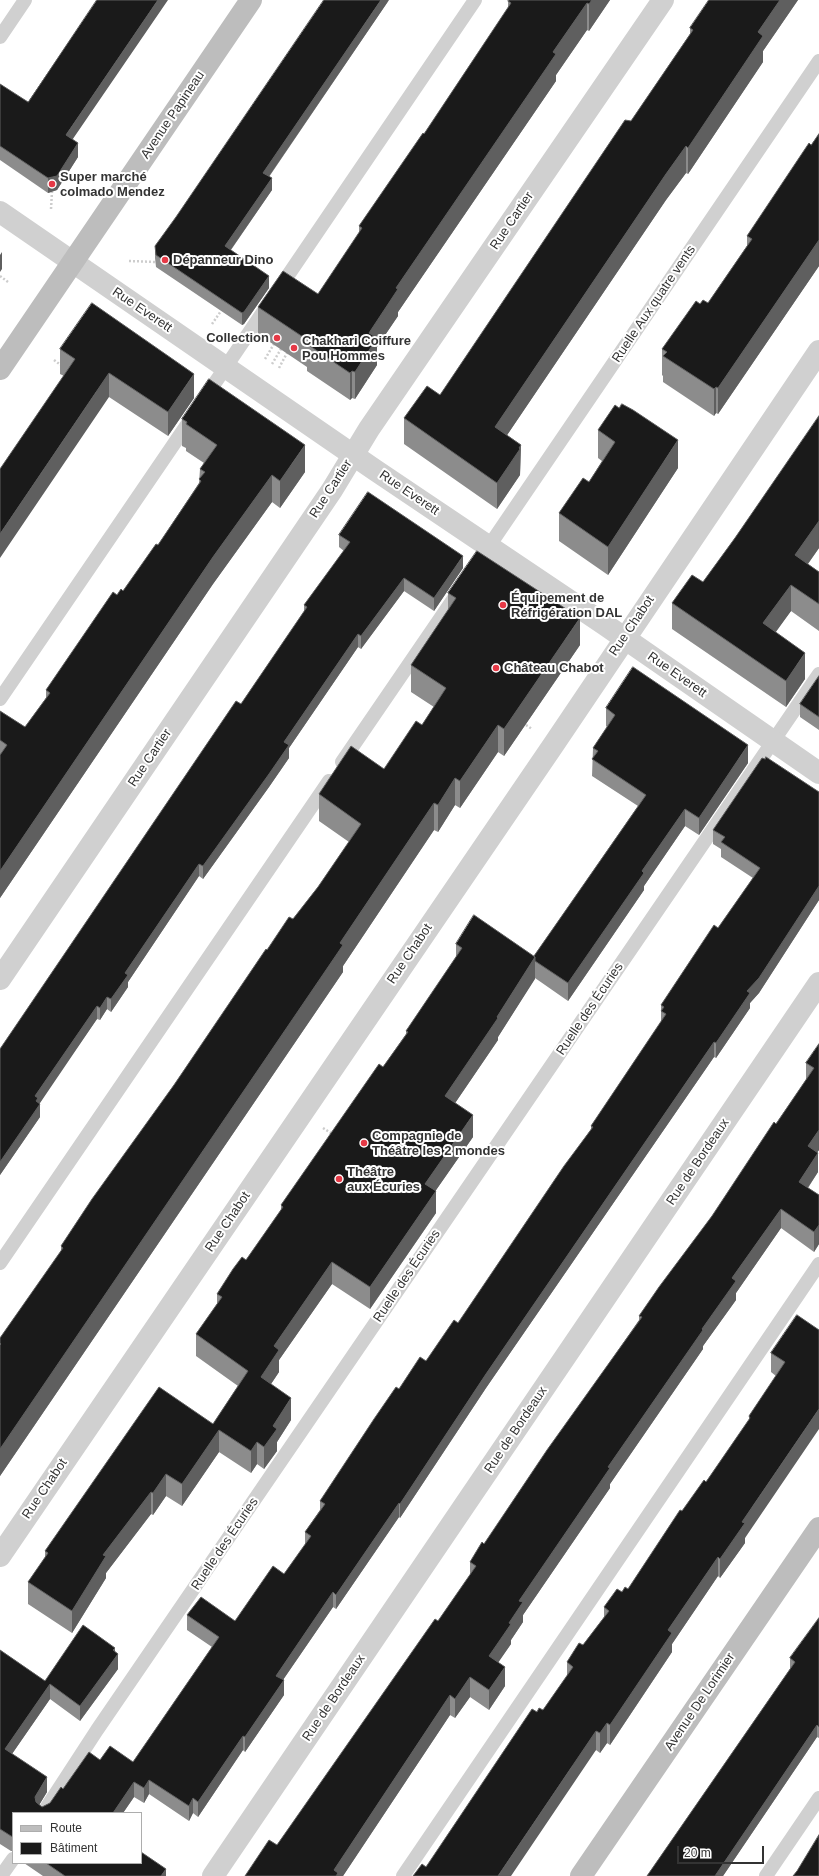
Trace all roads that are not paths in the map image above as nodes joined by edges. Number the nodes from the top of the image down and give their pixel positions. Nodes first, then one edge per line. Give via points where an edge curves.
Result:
1 (25, 0) edge
2 (251, 0) edge
3 (475, 0) edge
4 (663, 0) edge
5 (0, 37) edge
6 (819, 61) edge
7 (0, 212) edge
8 (73, 262) junction
9 (819, 351) edge
10 (226, 367) junction
11 (0, 369) edge
12 (353, 455) junction
13 (489, 547) junction
14 (477, 565) edge
15 (466, 580) edge
16 (624, 638) junction
17 (819, 674) edge
18 (0, 698) edge
19 (773, 741) junction
20 (819, 772) edge
21 (0, 979) edge
22 (819, 983) edge
23 (0, 1263) edge
24 (819, 1264) edge
25 (819, 1528) edge
26 (0, 1556) edge
27 (819, 1798) edge
28 (44, 1812) edge
29 (12, 1860) edge
30 (1, 1876) edge
31 (213, 1876) edge
32 (403, 1876) edge
33 (582, 1876) edge
34 (766, 1876) edge

1 - 5 lane
2 - 8 main road, Avenue Papineau
3 - 10 lane
4 - 12 street, Rue Cartier
6 - 13 lane, Ruelle Aux quatre vents
7 - 8 street, Rue Everett
8 - 10 street, Rue Everett
8 - 11 main road, Avenue Papineau
9 - 16 street, Rue Chabot
10 - 12 street, Rue Everett
10 - 18 lane
12 - 13 street, Rue Everett
12 - 21 street, Rue Cartier via 328,496
13 - 14 lane, Ruelle Aux quatre vents
13 - 16 street, Rue Everett
15 - 23 lane
16 - 19 street, Rue Everett
16 - 26 street, Rue Chabot
17 - 19 lane, Ruelle des Écuries
19 - 20 street, Rue Everett
19 - 28 lane, Ruelle des Écuries via 97,1730
22 - 31 street, Rue de Bordeaux
24 - 32 lane
25 - 33 main road, Avenue De Lorimier
27 - 34 lane
29 - 30 lane

